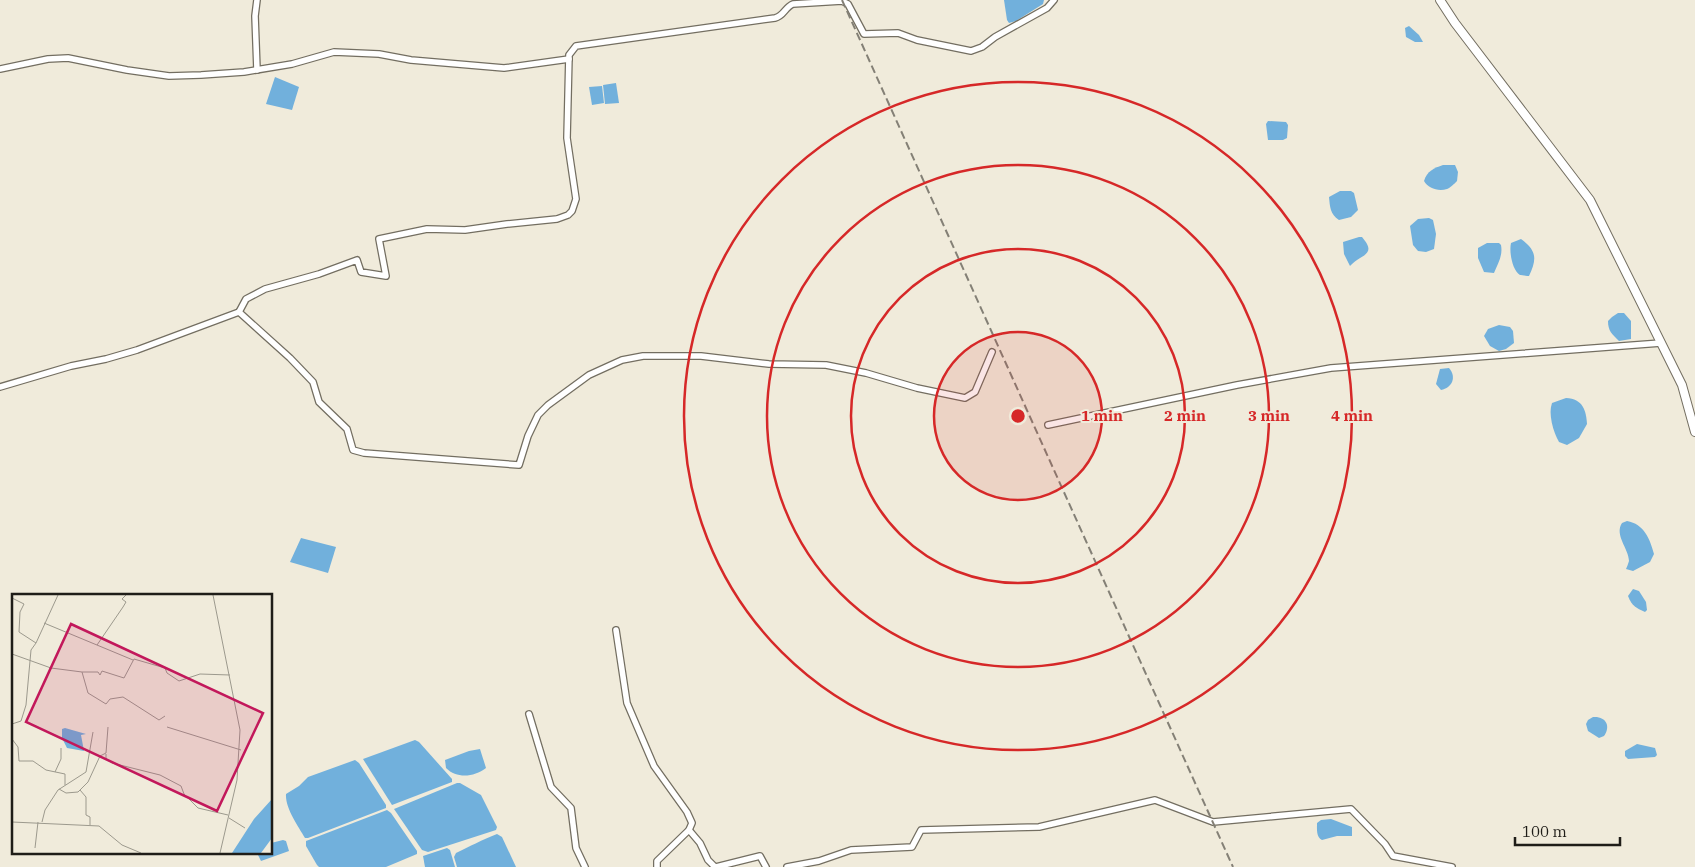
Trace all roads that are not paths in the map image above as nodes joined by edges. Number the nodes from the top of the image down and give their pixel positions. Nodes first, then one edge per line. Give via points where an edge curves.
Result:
1 (257, 0) edge
2 (1054, 0) edge
3 (1440, 0) edge
4 (569, 59) junction
5 (0, 69) edge
6 (257, 70) junction
7 (239, 312) junction
8 (1661, 343) junction
9 (992, 352) dead end
10 (0, 387) edge
11 (1048, 425) dead end
12 (1695, 432) edge
13 (616, 630) dead end
14 (529, 714) dead end
15 (689, 830) junction
16 (585, 867) edge
17 (657, 867) edge
18 (716, 867) edge
19 (766, 867) edge
20 (787, 867) edge
21 (1452, 867) edge

1 - 6 street
2 - 4 street via 1047,8 972,51 898,33 864,34 848,4 830,1 793,4 775,18 584,43 573,48
3 - 8 main road via 1590,200
4 - 6 street via 504,68 334,52
4 - 7 street via 566,138 576,200 568,215 481,229 427,229 379,239 386,276 361,272 357,260 265,289 246,299
5 - 6 street via 68,58 169,76
7 - 9 street via 313,382 319,402 347,429 353,450 519,465 538,415 589,375 622,360 643,356 702,356 769,364 826,365 965,398 975,392
7 - 10 street via 137,350
8 - 11 street via 1331,368
8 - 12 main road via 1682,385
13 - 15 street via 627,704 654,766 687,812 692,823
14 - 16 street via 551,787 572,808 576,848
15 - 17 street via 657,860
15 - 18 street
18 - 19 street via 760,856
20 - 21 street via 850,850 912,847 920,830 1039,827 1155,800 1213,822 1351,809 1393,856

